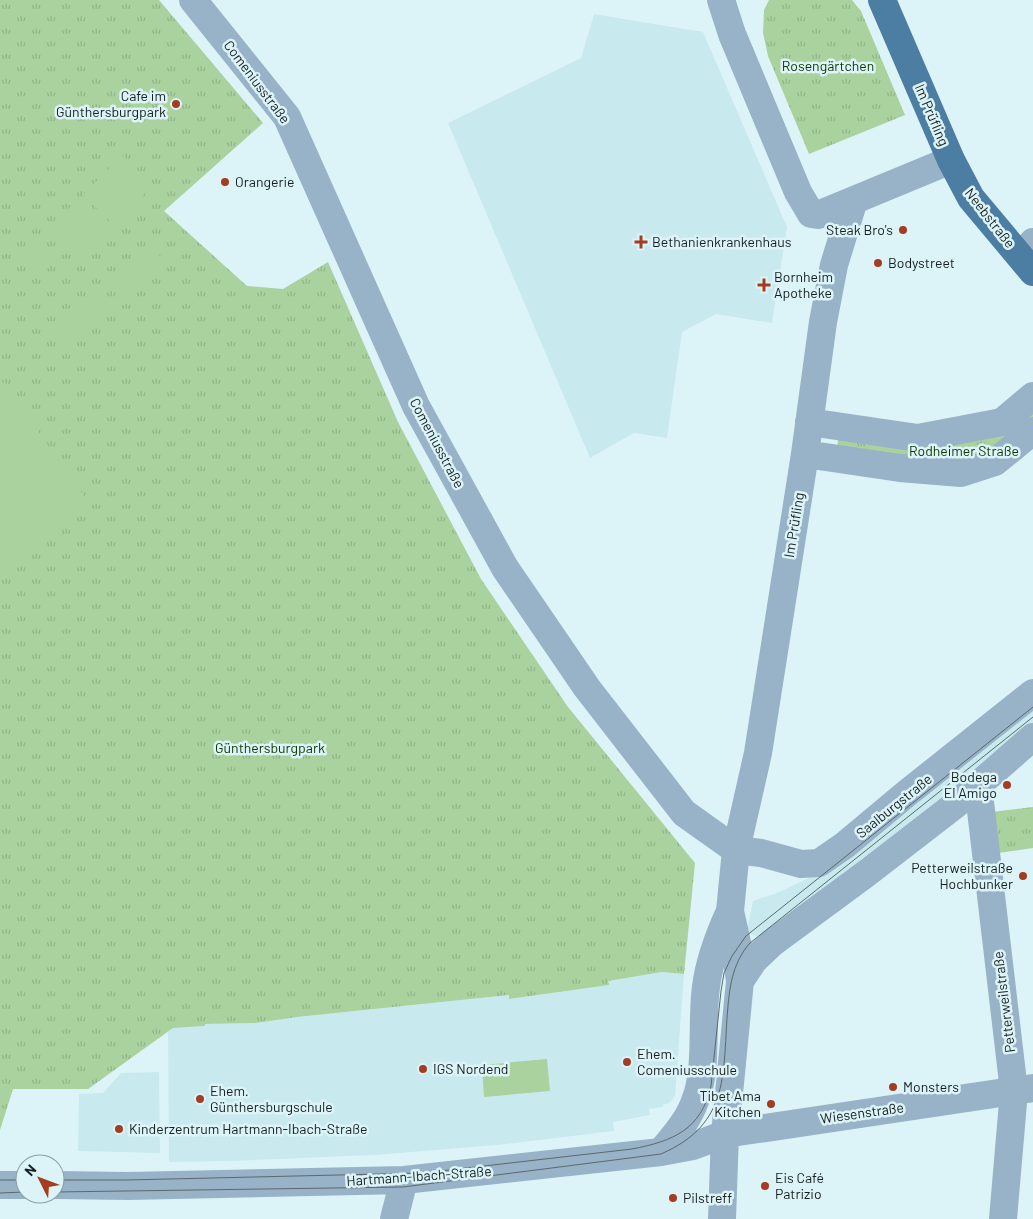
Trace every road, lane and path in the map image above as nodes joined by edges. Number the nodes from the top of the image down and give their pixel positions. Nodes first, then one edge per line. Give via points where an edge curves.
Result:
1 (193, 0) edge
2 (721, 0) edge
3 (882, 0) edge
4 (951, 160) junction
5 (854, 200) junction
6 (1029, 257) edge
7 (1033, 396) edge
8 (809, 422) junction
9 (1033, 431) edge
10 (805, 454) junction
11 (1033, 693) edge
12 (1033, 737) edge
13 (978, 785) junction
14 (736, 850) junction
15 (730, 911) junction
16 (772, 943) junction
17 (740, 981) junction
18 (701, 1075) junction
19 (1024, 1090) edge
20 (724, 1117) junction
21 (693, 1146) joint
22 (661, 1152) junction
23 (404, 1180) junction
24 (0, 1185) edge
25 (15, 1185) edge
26 (65, 1185) edge
27 (394, 1219) edge
28 (722, 1219) edge
29 (1003, 1219) edge

1 - 14 street, Comeniusstraße via 287,117 416,406 505,568 587,688 684,813
2 - 5 street, Im Prüfling via 732,34 805,206 811,214 818,215
3 - 4 main road, Im Prüfling
4 - 5 street, Im Prüfling
4 - 6 main road, Neebstraße via 971,198
5 - 8 street, Im Prüfling via 834,265
7 - 8 street via 1002,422 918,438
8 - 10 street, Im Prüfling
9 - 10 street via 995,462 961,473
10 - 14 street, Im Prüfling via 758,752
11 - 14 street, Saalburgstraße via 845,845 819,862 801,864
12 - 13 street
13 - 16 street
13 - 19 street, Petterweilstraße
14 - 15 street, Im Prüfling
15 - 16 street via 746,936
15 - 17 street via 738,947
15 - 18 street via 718,936 706,987
16 - 17 street via 754,960
17 - 20 street
18 - 20 street
18 - 22 street via 690,1114
19 - 20 street, Wiesenstraße
19 - 29 street, Petterweilstraße
20 - 21 street, Wiesenstraße
20 - 28 street
21 - 22 street, Hartmann-Ibach-Straße
22 - 23 street, Hartmann-Ibach-Straße
23 - 26 street, Hartmann-Ibach-Straße
23 - 27 street
24 - 25 street

